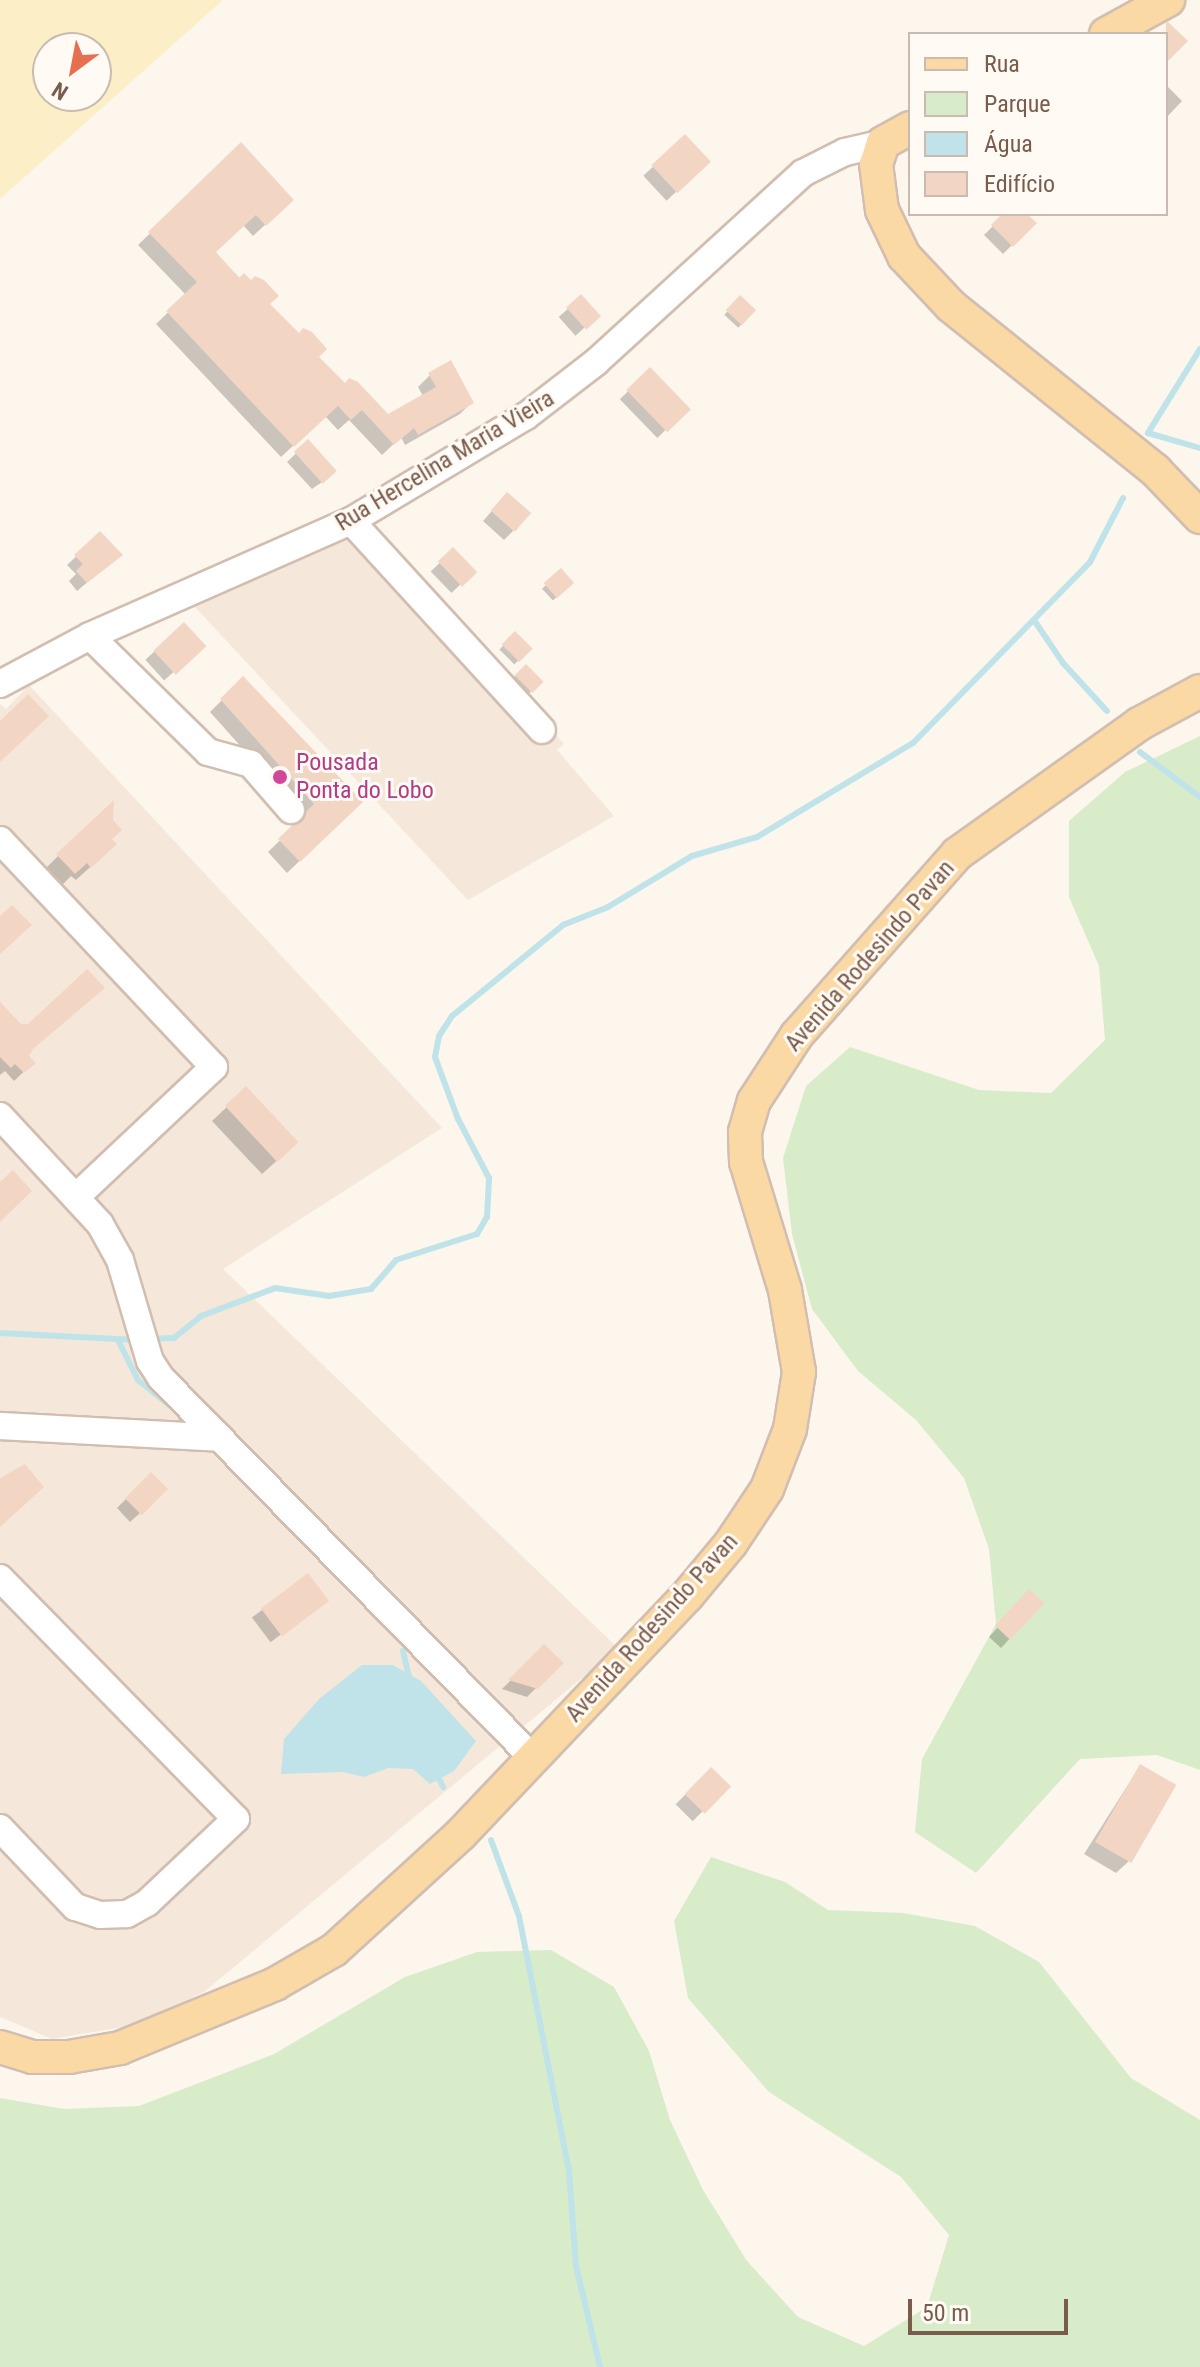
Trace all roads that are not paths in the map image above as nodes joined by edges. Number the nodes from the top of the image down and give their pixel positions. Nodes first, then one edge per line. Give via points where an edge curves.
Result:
1 (1168, 0) edge
2 (1110, 32) edge
3 (896, 136) edge
4 (1200, 517) edge
5 (351, 521) junction
6 (90, 636) junction
7 (2, 679) edge
8 (1200, 691) edge
9 (542, 730) dead end
10 (291, 810) dead end
11 (0, 840) edge
12 (0, 1116) edge
13 (76, 1197) junction
14 (0, 1426) edge
15 (220, 1438) junction
16 (0, 1578) edge
17 (537, 1753) junction
18 (0, 1828) edge
19 (0, 2047) edge

1 - 2 main road
3 - 4 main road via 877,186 888,227 904,256 951,306 1155,470
3 - 5 street, Rua Hercelina Maria Vieira via 803,173 573,380 526,416
5 - 6 street, Rua Hercelina Maria Vieira
5 - 9 street
6 - 7 street, Rua Hercelina Maria Vieira
6 - 10 street via 208,752 251,764
8 - 17 main road, Avenida Rodesindo Pavan via 1139,724 957,854 797,1035 754,1101 745,1132 746,1162 796,1335 799,1372 790,1429 767,1489 731,1543
11 - 13 street via 214,1067
12 - 13 street
13 - 15 street via 100,1224 120,1260 150,1361
14 - 15 street
15 - 17 street via 475,1700
16 - 18 street via 236,1819 147,1903 127,1914 100,1915 75,1907
17 - 19 main road, Avenida Rodesindo Pavan via 384,1909 334,1950 275,1984 120,2048 32,2057

